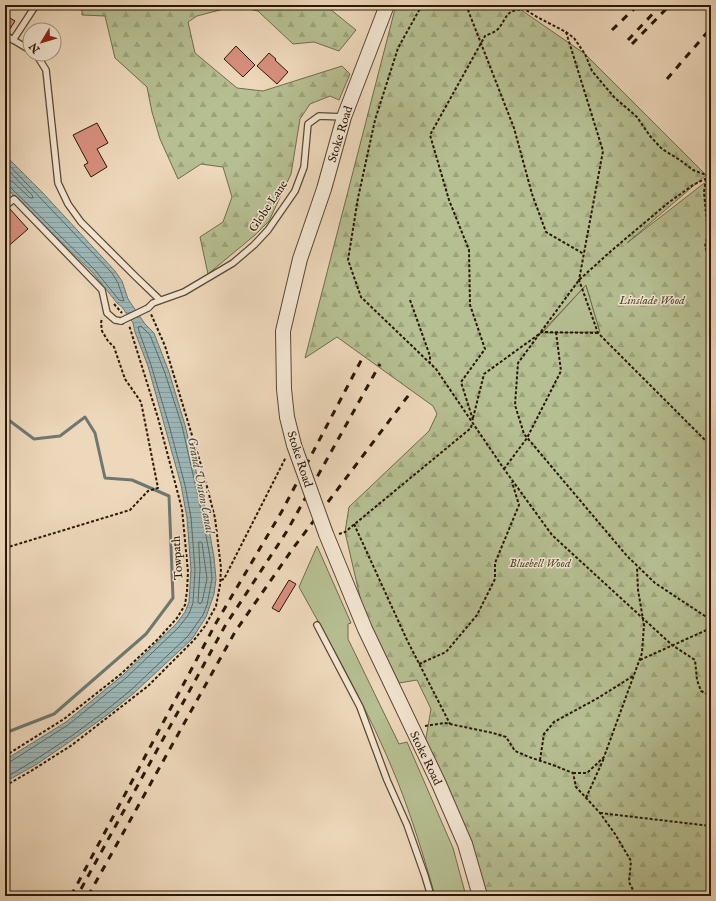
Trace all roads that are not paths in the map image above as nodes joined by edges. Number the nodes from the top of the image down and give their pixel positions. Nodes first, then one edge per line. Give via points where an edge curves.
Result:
1 (36, 5) edge
2 (387, 5) edge
3 (5, 35) edge
4 (13, 40) junction
5 (22, 45) edge
6 (41, 62) edge
7 (344, 117) junction
8 (5, 206) edge
9 (160, 300) junction
10 (317, 625) dead end
11 (431, 896) edge
12 (480, 896) edge

1 - 4 lane
2 - 7 street, Stoke Road
3 - 4 lane
4 - 5 lane
6 - 9 lane via 46,70 58,183 68,204 81,222
7 - 9 lane, Globe Lane via 319,116 308,124 304,167 294,191 268,230 254,245 234,263 211,277 184,292
7 - 12 street, Stoke Road, bridge via 324,189 300,259 283,331 284,388 288,417 294,445 326,535 365,629 465,844
8 - 9 lane, Globe Lane, bridge via 14,199 102,290 107,313 115,320 148,308
10 - 11 lane via 360,707 426,876

